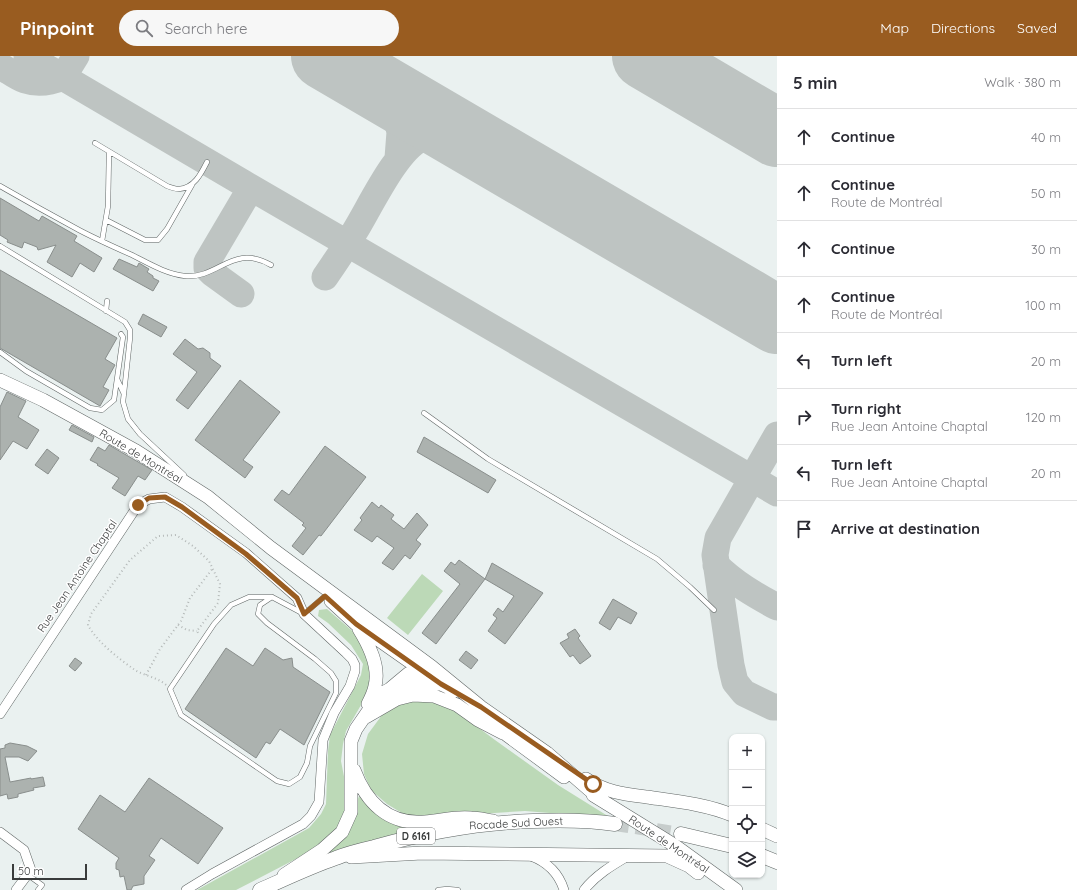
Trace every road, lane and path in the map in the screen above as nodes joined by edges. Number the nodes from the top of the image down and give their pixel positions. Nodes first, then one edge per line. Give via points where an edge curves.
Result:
1 (95, 143) dead end
2 (109, 152) junction
3 (207, 162) dead end
4 (192, 185) junction
5 (0, 186) edge
6 (106, 220) junction
7 (102, 241) junction
8 (0, 246) edge
9 (271, 265) dead end
10 (107, 301) dead end
11 (106, 311) junction
12 (121, 334) dead end
13 (0, 352) edge
14 (117, 379) junction
15 (0, 380) edge
16 (126, 380) junction
17 (121, 386) junction
18 (115, 394) junction
19 (124, 394) junction
20 (424, 413) dead end
21 (208, 498) junction
22 (271, 548) junction
23 (212, 568) junction
24 (325, 596) junction
25 (272, 597) junction
26 (714, 610) dead end
27 (304, 614) junction
28 (356, 624) junction
29 (178, 625) junction
30 (197, 631) junction
31 (203, 641) junction
32 (426, 668) junction
33 (146, 675) junction
34 (441, 684) junction
35 (170, 689) junction
36 (390, 689) junction
37 (481, 707) junction
38 (0, 714) edge
39 (363, 719) junction
40 (504, 734) junction
41 (547, 753) junction
42 (351, 761) junction
43 (600, 799) junction
44 (729, 814) edge
45 (496, 822) junction
46 (615, 824) tunnel mouth
47 (765, 830) edge
48 (0, 832) edge
49 (680, 834) tunnel mouth
50 (777, 836) edge
51 (729, 845) edge
52 (526, 854) junction
53 (630, 855) junction
54 (337, 857) junction
55 (765, 857) edge
56 (777, 862) edge
57 (28, 875) junction
58 (16, 890) edge
59 (38, 890) edge
60 (186, 890) edge
61 (260, 890) edge
62 (438, 890) edge
63 (458, 890) edge
64 (564, 890) edge
65 (584, 890) edge
66 (724, 890) edge
67 (736, 890) edge

1 - 2 lane
2 - 4 lane via 167,186 179,189
2 - 6 lane
3 - 4 lane
4 - 6 lane via 158,240 145,240
5 - 7 lane
6 - 7 lane
7 - 9 lane via 168,272 184,276 198,276 241,258 254,258
8 - 11 lane
10 - 11 lane
11 - 16 lane via 126,320 130,330
12 - 14 lane via 123,337
13 - 18 lane via 26,371 90,408 102,410 114,400
14 - 17 lane
14 - 18 lane
15 - 21 main road, Route de Montréal via 43,400 136,451
16 - 17 lane
16 - 19 lane
17 - 18 lane
17 - 19 lane
19 - 21 lane via 123,402 128,419 140,434
20 - 26 lane via 488,459 657,559
21 - 22 main road, Route de Montréal
22 - 24 main road, Route de Montréal
22 - 32 main road, Route de Montréal
23 - 29 path via 190,598
23 - 30 path via 220,584 218,603
23 - 33 path via 209,561 193,546 176,535 158,536 130,560 91,614 88,625 93,635 136,670
24 - 27 lane
24 - 28 main road, Route de Montréal
25 - 27 lane
25 - 31 lane via 249,597 231,605
25 - 35 lane via 260,605 258,614 331,673 336,682 336,693 310,746 307,763 300,777 289,784 277,781 180,715
27 - 38 street, Rue Jean Antoine Chaptal via 297,598 246,554 165,497 149,498 138,505
27 - 60 street, Rue Jean Antoine Chaptal via 352,659 355,665 350,686 334,713 323,740 319,802 303,824
28 - 32 main road, Route de Montréal
28 - 39 main road via 370,646 376,671 376,686
29 - 30 path via 187,630
29 - 33 path via 160,649
30 - 31 path
31 - 35 lane
32 - 34 main road, Route de Montréal
32 - 36 main road via 408,674
32 - 37 main road, Route de Montréal
33 - 35 path via 161,681
34 - 36 main road via 414,684
34 - 37 main road
34 - 40 main road, Route de Montréal
36 - 39 main road via 381,694
37 - 41 main road, Route de Montréal
39 - 40 main road via 397,699 413,695 434,696 457,705
39 - 42 main road via 352,741
40 - 43 main road, Route de Montréal via 562,776
41 - 43 main road, Route de Montréal
41 - 44 main road via 593,784 610,791 688,803
42 - 45 main road via 364,792 379,808 397,819 417,822 470,818
42 - 61 main road via 352,812 342,832 322,850
43 - 67 main road, Route de Montréal via 674,845
45 - 46 main road, Rocade Sud Ouest / D 6161 via 554,820
45 - 54 main road, Rocade Sud Ouest / D 6161 via 446,829
47 - 50 main road
48 - 57 street via 24,850 31,870
49 - 51 main road
52 - 53 main road
52 - 54 main road via 422,853
52 - 64 street via 541,860 551,869
53 - 65 street via 592,880
53 - 66 main road via 667,856 689,866
54 - 61 main road, Rocade Sud Ouest / D 6161
55 - 56 main road
57 - 58 street
57 - 59 lane via 42,885
62 - 63 lane

